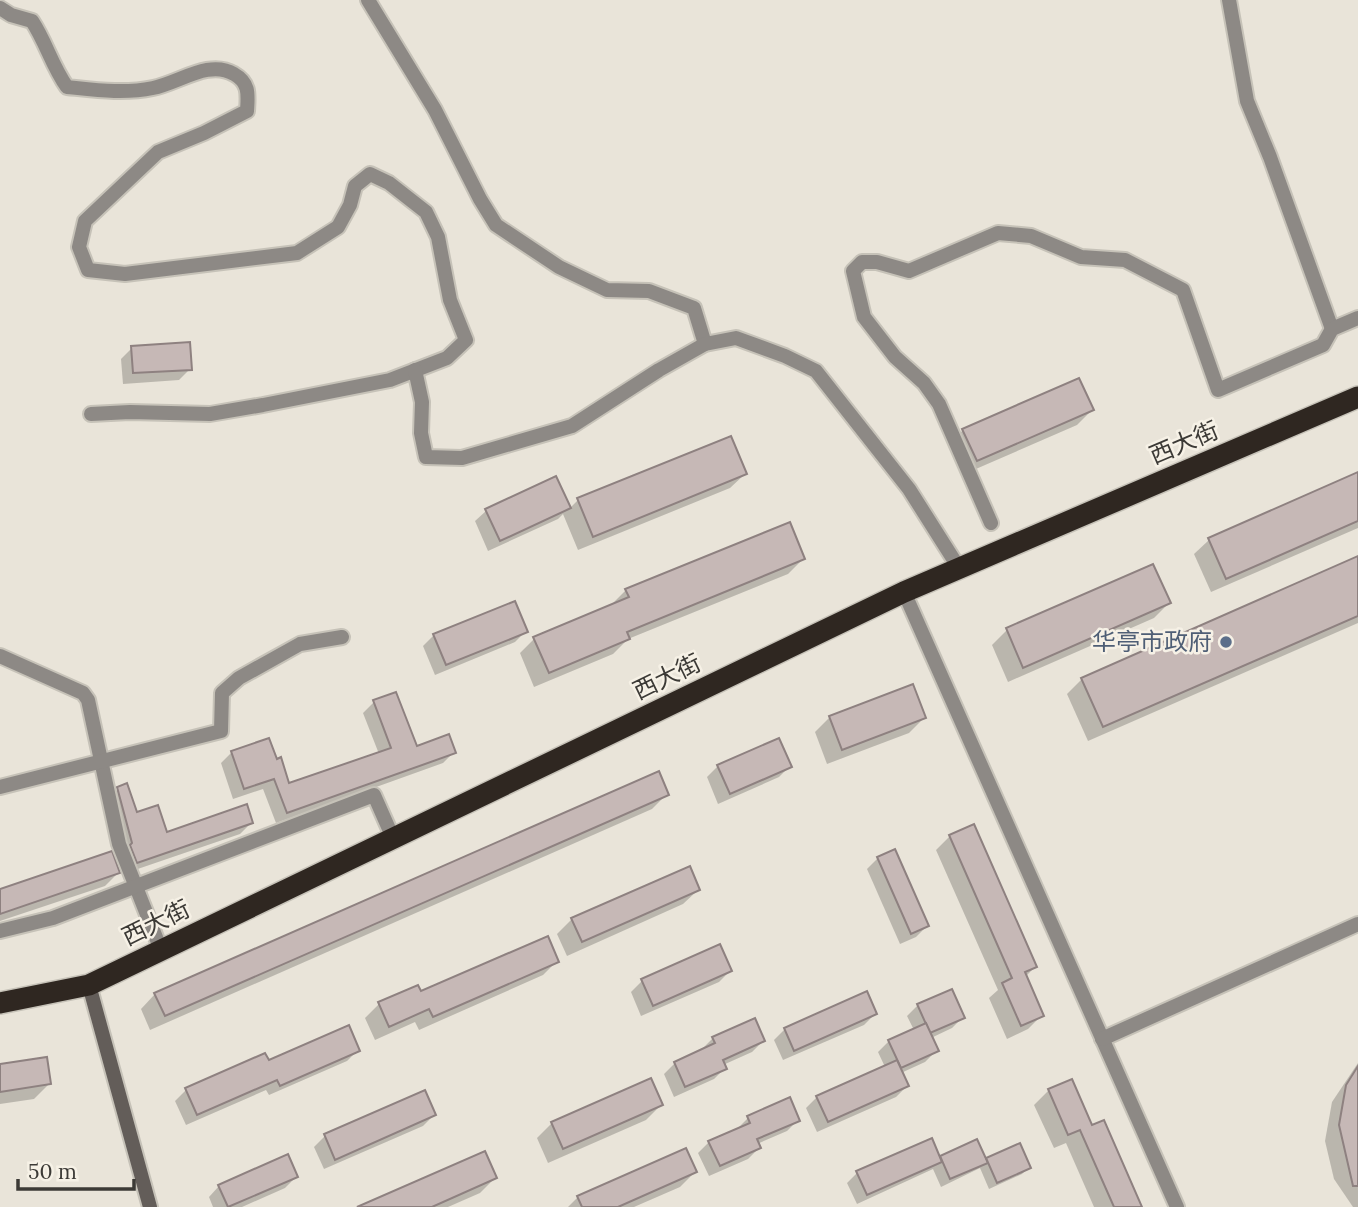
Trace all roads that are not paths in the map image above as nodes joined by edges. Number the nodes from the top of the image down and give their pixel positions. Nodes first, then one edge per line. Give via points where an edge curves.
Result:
1 (368, 0) edge
2 (1228, 0) edge
3 (0, 8) edge
4 (1358, 318) edge
5 (1332, 329) junction
6 (705, 344) junction
7 (415, 370) junction
8 (1358, 397) edge
9 (91, 414) dead end
10 (991, 523) dead end
11 (959, 568) junction
12 (904, 592) junction
13 (342, 637) dead end
14 (0, 656) edge
15 (100, 761) junction
16 (0, 788) edge
17 (394, 838) junction
18 (136, 887) junction
19 (1358, 924) edge
20 (0, 931) edge
21 (161, 950) junction
22 (89, 985) junction
23 (0, 1003) edge
24 (1102, 1039) junction
25 (150, 1207) edge
26 (1177, 1207) edge

1 - 6 street via 435,110 496,225 559,267 607,290 649,292 694,308
2 - 5 street via 1247,102
3 - 7 street via 32,20 67,87 113,93 154,88 208,69 226,69 242,79 248,91 247,111 158,152 85,221 79,247 88,270 125,274 297,253 338,227 355,186 370,174 426,212 438,237 450,300 466,340 447,358
4 - 5 street
5 - 10 street via 1323,345 1218,390 1183,290 1125,260 1081,257 1031,236 998,233 909,271 862,262 853,271 864,317 939,404
6 - 7 street via 572,426 462,458 426,457
6 - 11 street via 736,338 816,371 909,489
7 - 9 street via 390,380 210,414
8 - 11 highway, 西大街
11 - 12 highway, 西大街
12 - 17 highway, 西大街
12 - 24 street
13 - 15 street via 300,644 239,678 222,692 221,731
14 - 15 street via 83,693
15 - 16 street
15 - 18 street via 119,844
17 - 18 street via 374,794
17 - 21 highway, 西大街
18 - 20 street via 53,918
18 - 21 street
19 - 24 street
21 - 22 highway, 西大街
22 - 23 highway, 西大街
22 - 25 street
24 - 26 street

